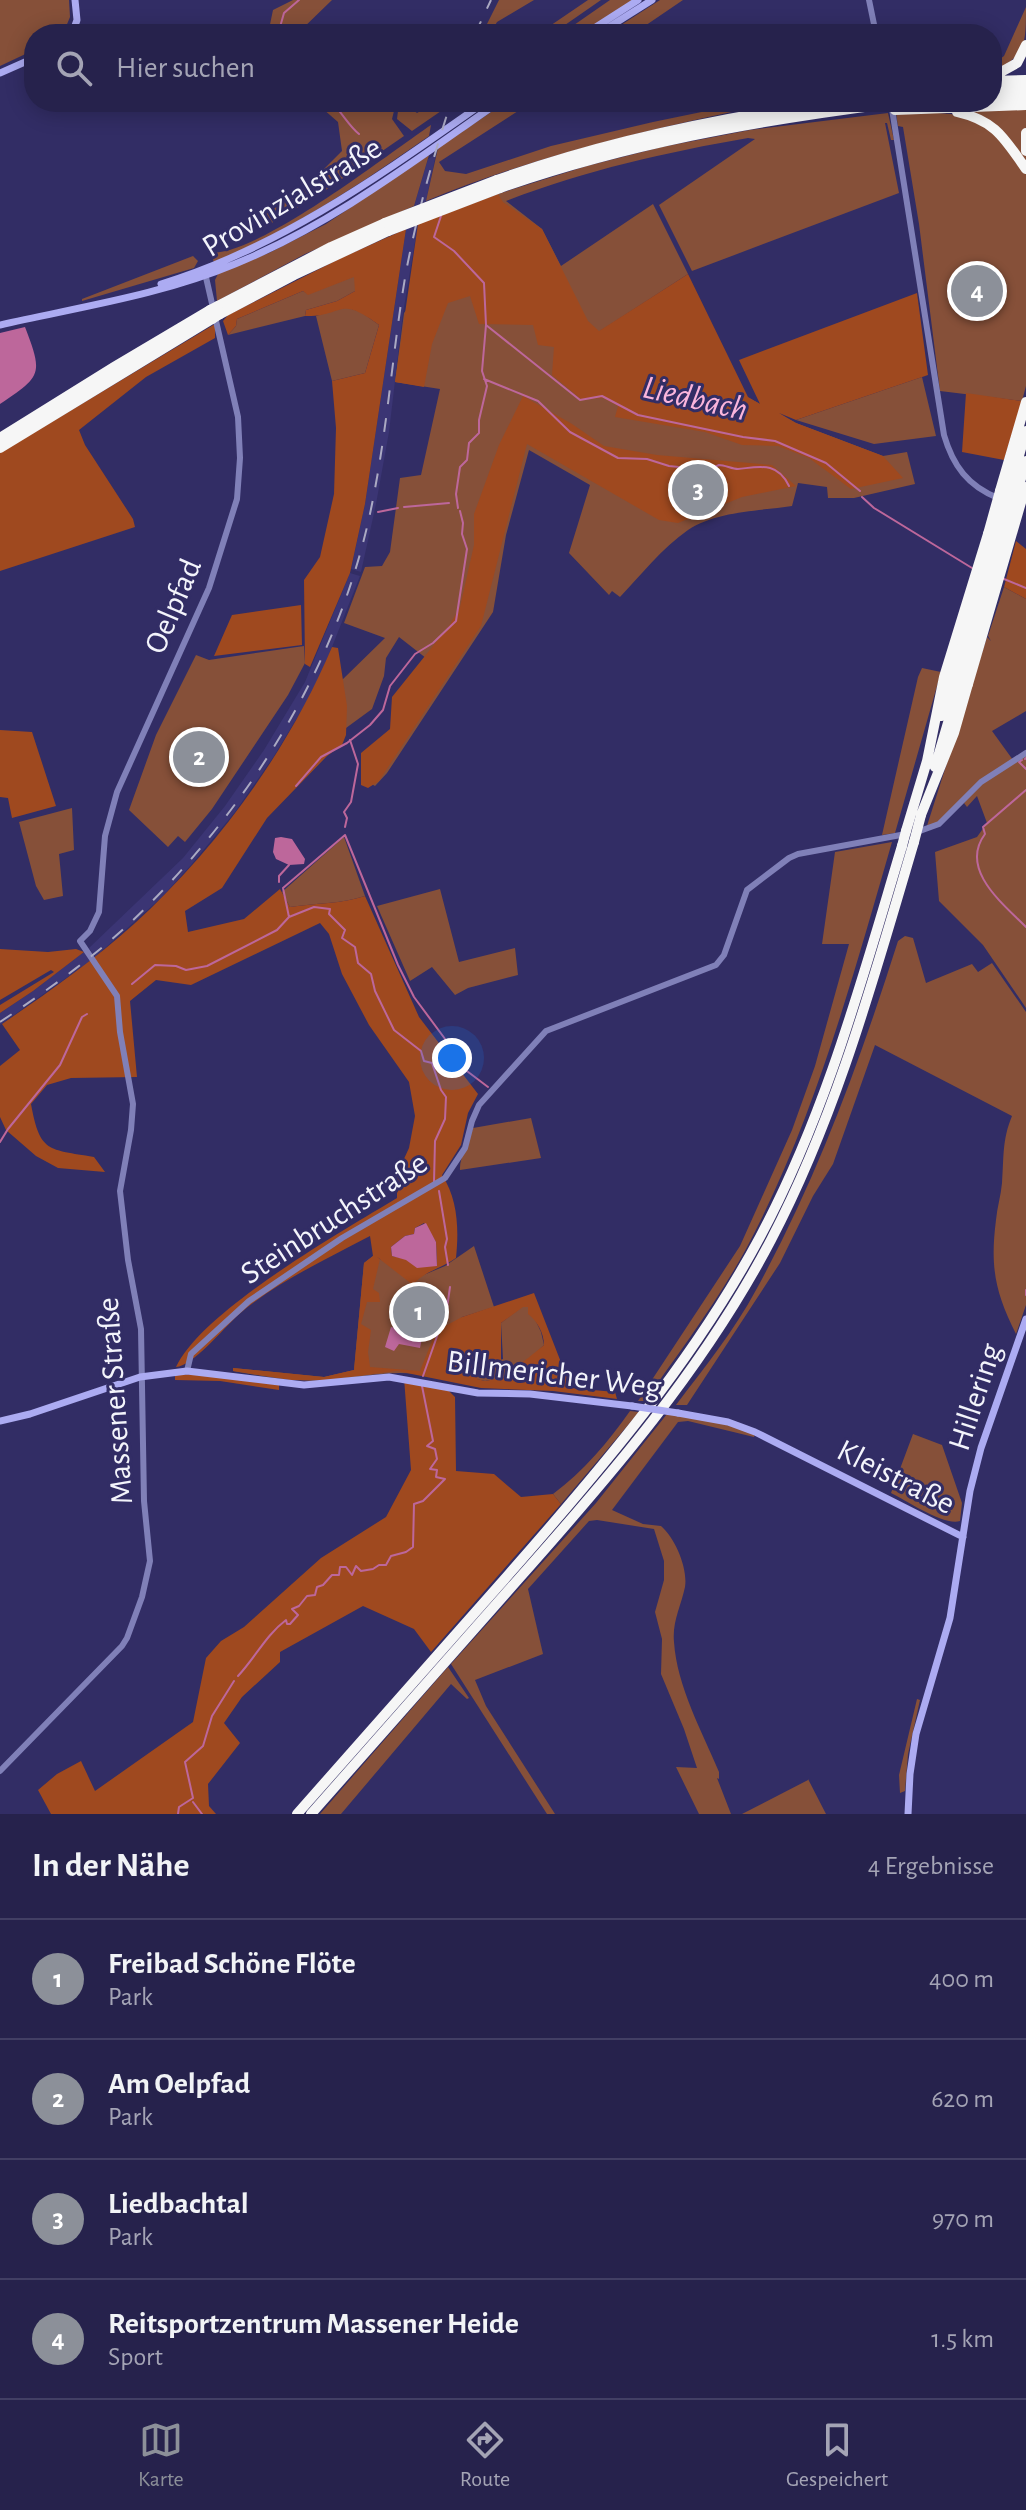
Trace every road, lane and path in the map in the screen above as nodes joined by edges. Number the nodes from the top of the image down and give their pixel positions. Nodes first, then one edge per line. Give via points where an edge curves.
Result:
1 (75, 0) edge
2 (638, 0) edge
3 (652, 0) edge
4 (869, 0) edge
5 (76, 24) edge
6 (601, 24) edge
7 (614, 24) edge
8 (874, 24) edge
9 (1026, 45) edge
10 (24, 62) edge
11 (0, 73) edge
12 (1002, 73) edge
13 (1002, 79) edge
14 (1026, 80) edge
15 (1026, 88) edge
16 (1002, 89) edge
17 (1002, 97) edge
18 (1026, 97) edge
19 (1026, 105) edge
20 (1002, 106) edge
21 (470, 112) edge
22 (484, 112) edge
23 (804, 112) edge
24 (892, 112) edge
25 (953, 112) edge
26 (1026, 133) edge
27 (1026, 151) edge
28 (1026, 169) edge
29 (205, 272) junction
30 (215, 312) junction
31 (0, 325) edge
32 (1026, 402) edge
33 (1026, 431) edge
34 (0, 438) edge
35 (0, 448) edge
36 (1026, 461) edge
37 (1026, 487) edge
38 (1014, 497) edge
39 (956, 680) junction
40 (1026, 753) edge
41 (916, 816) junction
42 (80, 941) joint
43 (1026, 1319) edge
44 (187, 1371) junction
45 (140, 1377) junction
46 (678, 1413) joint
47 (0, 1421) edge
48 (963, 1537) junction
49 (0, 1771) edge
50 (297, 1814) edge
51 (311, 1814) edge
52 (908, 1814) edge

1 - 5 main road
2 - 6 main road
3 - 7 main road
4 - 8 street
9 - 12 highway via 1017,63
10 - 11 main road
13 - 14 highway
15 - 16 highway
17 - 18 highway
19 - 20 highway
21 - 29 main road, Provinzialstraße via 334,205
22 - 29 main road, Provinzialstraße via 328,218 276,246
23 - 30 highway, bridge via 652,142 499,184 304,260
24 - 38 street via 948,449 975,486
25 - 28 highway via 994,127
26 - 27 highway
29 - 31 main road
29 - 42 street, Oelpfad via 238,417 237,499 209,588 117,792 105,836 99,912
30 - 34 highway
30 - 35 highway
32 - 38 highway
33 - 38 highway
36 - 38 highway
37 - 38 highway
38 - 39 highway, bridge
38 - 39 highway, bridge
39 - 41 highway via 926,766
39 - 41 highway via 954,733
40 - 44 street, Steinbruchstraße via 981,782 932,829 789,858 747,890 716,965 546,1031 476,1110 465,1148 445,1178 249,1301 191,1354
41 - 50 highway, bridge via 814,1121 761,1236 702,1336 586,1486
41 - 51 highway, bridge via 914,842 824,1125 771,1241 713,1341 593,1495
42 - 45 street, Massener Straße via 117,996 132,1092 120,1191 140,1326
43 - 48 main road, Hillering via 981,1448
44 - 45 main road, Billmericher Weg
44 - 46 main road, Billmericher Weg, bridge via 304,1385 389,1377 478,1393 530,1394
45 - 47 main road, Billmericher Weg
45 - 49 street, Massener Straße via 150,1561 134,1622 122,1646
46 - 48 main road, Kleistraße via 755,1432
48 - 52 main road, Kleistraße via 950,1618 916,1734

